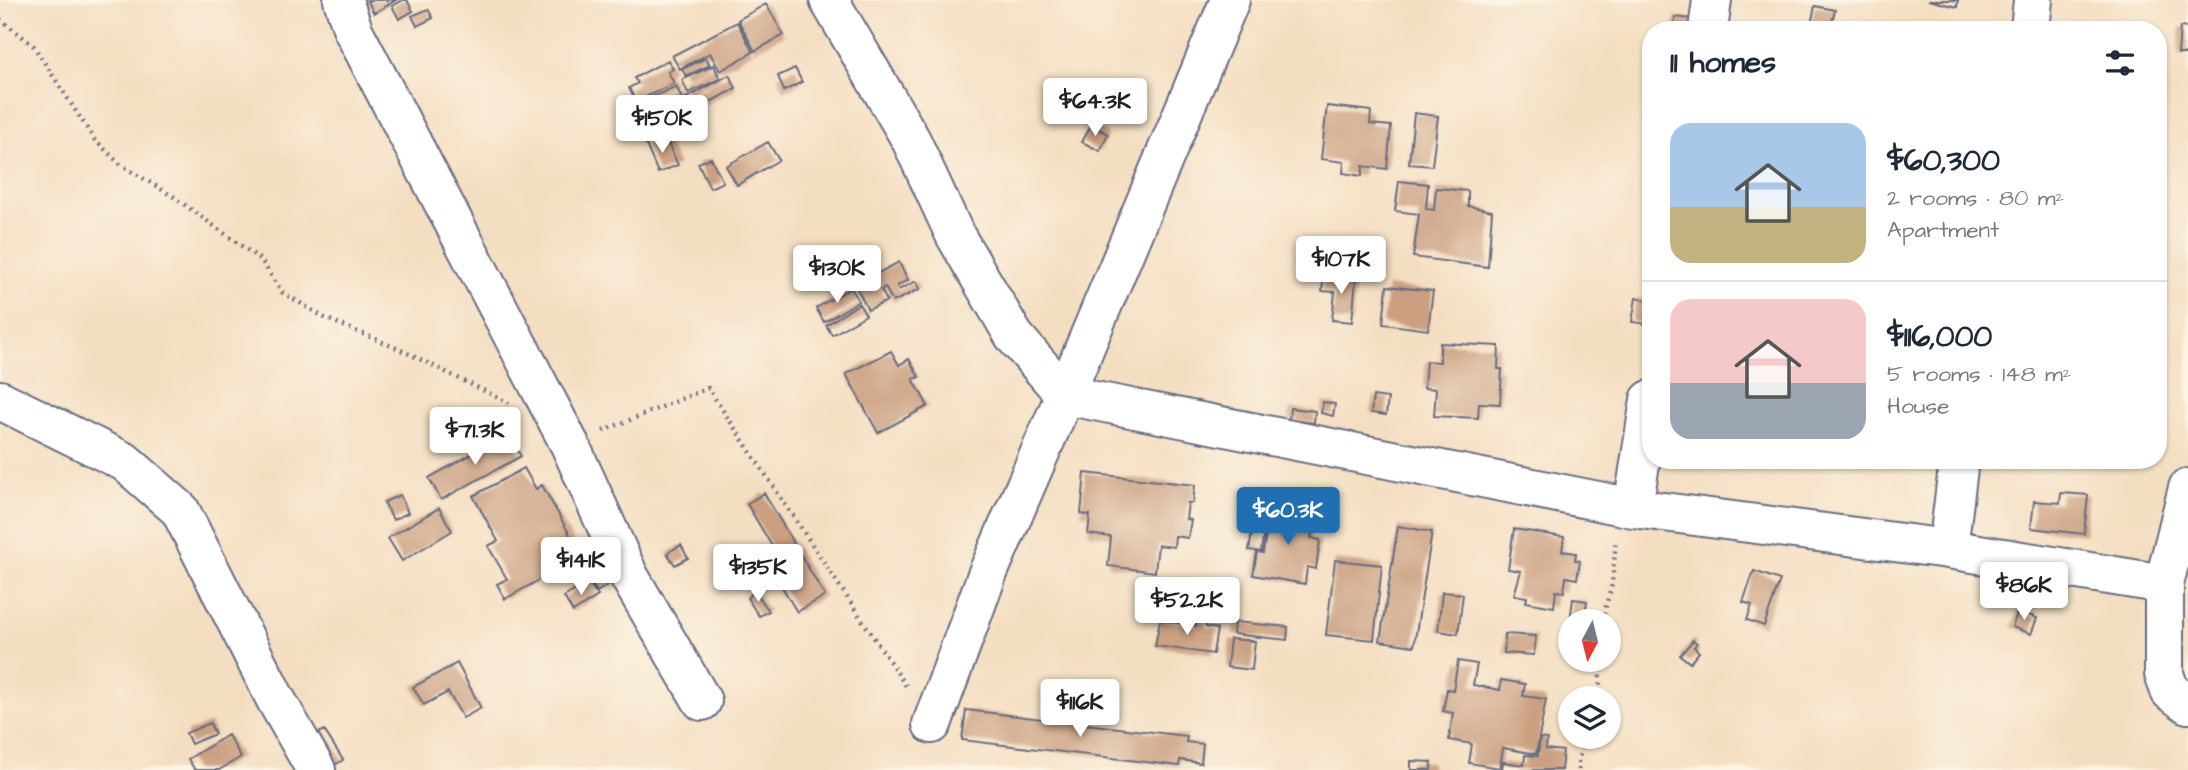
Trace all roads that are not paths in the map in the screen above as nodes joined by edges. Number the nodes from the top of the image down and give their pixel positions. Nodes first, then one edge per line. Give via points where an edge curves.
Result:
1 (343, 0) edge
2 (829, 0) edge
3 (1230, 0) edge
4 (1712, 0) edge
5 (2034, 0) edge
6 (1709, 21) edge
7 (2031, 21) edge
8 (1065, 395) junction
9 (0, 400) edge
10 (1642, 451) edge
11 (1958, 469) edge
12 (2188, 488) edge
13 (1633, 508) junction
14 (1948, 549) junction
15 (2164, 584) junction
16 (702, 701) dead end
17 (2188, 704) edge
18 (932, 724) road end
19 (316, 770) edge

1 - 16 street via 353,30 570,445 629,576
2 - 8 street via 911,141 955,235 1014,336
3 - 8 street
4 - 6 street
5 - 7 street
8 - 13 street
8 - 18 street via 987,575
9 - 19 street via 125,462 180,510
10 - 13 street
11 - 14 street
12 - 15 street
13 - 14 street
14 - 15 street
15 - 17 street via 2164,674 2170,691

